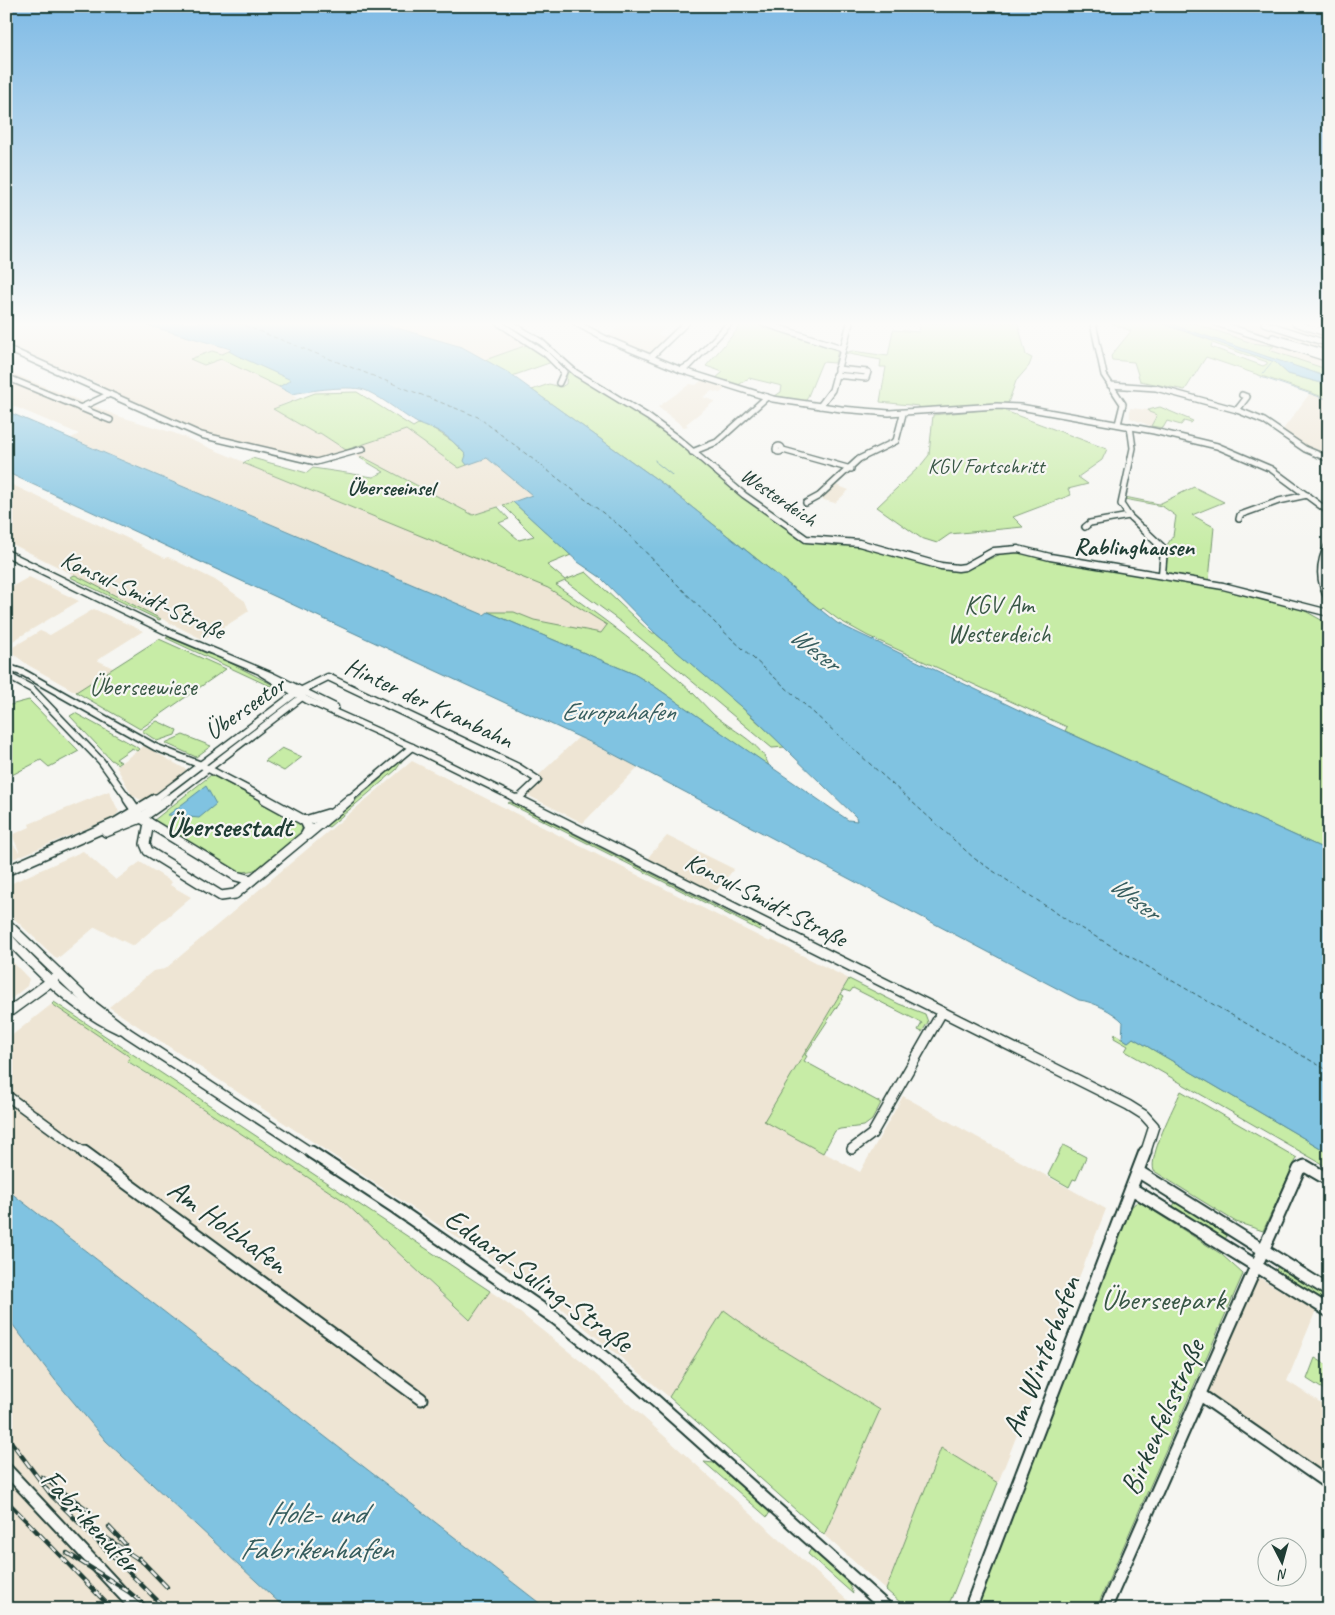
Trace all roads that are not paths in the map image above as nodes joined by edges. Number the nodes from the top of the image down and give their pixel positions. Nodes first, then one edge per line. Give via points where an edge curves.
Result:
1 (57, 398) edge
2 (101, 398) edge
3 (119, 398) edge
4 (620, 398) edge
5 (767, 398) edge
6 (769, 398) edge
7 (826, 398) edge
8 (1121, 398) edge
9 (1194, 398) edge
10 (1246, 398) edge
11 (820, 406) junction
12 (80, 408) junction
13 (1237, 410) junction
14 (903, 414) junction
15 (110, 420) dead end
16 (1118, 424) junction
17 (1130, 426) junction
18 (363, 449) dead end
19 (784, 450) dead end
20 (692, 452) junction
21 (1329, 459) edge
22 (851, 469) junction
23 (1307, 495) junction
24 (806, 502) dead end
25 (1329, 512) edge
26 (1129, 516) junction
27 (1239, 519) dead end
28 (1085, 527) dead end
29 (1329, 544) edge
30 (6, 553) edge
31 (1162, 574) junction
32 (1329, 601) edge
33 (1329, 613) edge
34 (6, 667) edge
35 (6, 675) edge
36 (54, 690) junction
37 (300, 694) junction
38 (41, 698) junction
39 (412, 747) junction
40 (204, 767) junction
41 (518, 800) junction
42 (336, 810) junction
43 (142, 817) junction
44 (305, 821) junction
45 (305, 836) junction
46 (6, 870) edge
47 (6, 876) edge
48 (251, 880) junction
49 (6, 923) edge
50 (6, 936) edge
51 (60, 975) junction
52 (51, 981) junction
53 (942, 1012) junction
54 (6, 1014) edge
55 (128, 1033) junction
56 (6, 1095) edge
57 (1151, 1121) joint
58 (852, 1149) dead end
59 (1139, 1172) junction
60 (1329, 1180) edge
61 (1132, 1189) junction
62 (1262, 1250) junction
63 (1256, 1265) junction
64 (1329, 1291) edge
65 (1329, 1311) edge
66 (1199, 1394) junction
67 (421, 1399) dead end
68 (7, 1473) edge
69 (1329, 1484) edge
70 (137, 1609) edge
71 (888, 1609) edge
72 (970, 1609) edge
73 (1105, 1609) edge

1 - 12 street
2 - 12 street
3 - 18 street via 196,434 316,462
4 - 20 street, Westerdeich
5 - 20 street via 717,442
6 - 11 street
7 - 11 street
8 - 16 street via 1123,404
9 - 13 street
10 - 13 street
11 - 14 street
12 - 15 street
13 - 21 street via 1264,421 1305,449
14 - 16 street via 1020,407
14 - 22 street via 896,441 859,459
16 - 17 street
17 - 23 street via 1236,452 1271,469
17 - 26 street via 1133,448 1121,502
19 - 22 street
20 - 31 street, Westerdeich via 744,495 806,539 858,543 950,568 965,567 994,551 1010,548
22 - 24 street via 819,496
23 - 25 street
23 - 27 street via 1279,500 1240,515
26 - 28 street via 1090,523
26 - 31 street via 1164,549
29 - 32 street via 1319,567 1324,594
30 - 37 street, Konsul-Smidt-Straße via 172,634 262,673
31 - 33 street, Westerdeich
34 - 36 street
35 - 38 street via 22,682
36 - 38 street
36 - 40 street via 155,747
37 - 39 street, Konsul-Smidt-Straße
37 - 40 street, Überseetor
37 - 41 street, Hinter der Kranbahn via 323,678 334,679 518,768 538,780
38 - 43 street via 101,762
39 - 41 street, Konsul-Smidt-Straße
39 - 42 street
40 - 43 street, Überseetor
40 - 44 street
41 - 53 street, Konsul-Smidt-Straße
42 - 44 street
42 - 45 street
43 - 46 street, Überseetor
43 - 47 street, Überseetor
43 - 48 street via 236,876
43 - 48 street via 148,851 221,896 236,894
44 - 45 street via 308,829
45 - 48 street
49 - 51 street, Eduard-Suling-Straße
50 - 52 street, Eduard-Suling-Straße
51 - 52 street
51 - 55 street, Eduard-Suling-Straße
52 - 54 street
52 - 55 street, Eduard-Suling-Straße via 59,992
53 - 57 street, Konsul-Smidt-Straße via 1097,1089
53 - 58 street via 872,1134
55 - 71 street, Eduard-Suling-Straße via 396,1208 555,1318 631,1379
56 - 67 street, Am Holzhafen
57 - 59 street, Am Winterhafen via 1154,1126
59 - 61 street, Am Winterhafen
59 - 62 street
60 - 62 street, Birkenfelsstraße via 1305,1166 1300,1169
61 - 63 street
61 - 72 street, Am Winterhafen
62 - 63 street, Birkenfelsstraße
62 - 64 street
63 - 65 street
63 - 66 street, Birkenfelsstraße
66 - 69 street
66 - 73 street, Birkenfelsstraße
68 - 70 street, Fabrikenufer

